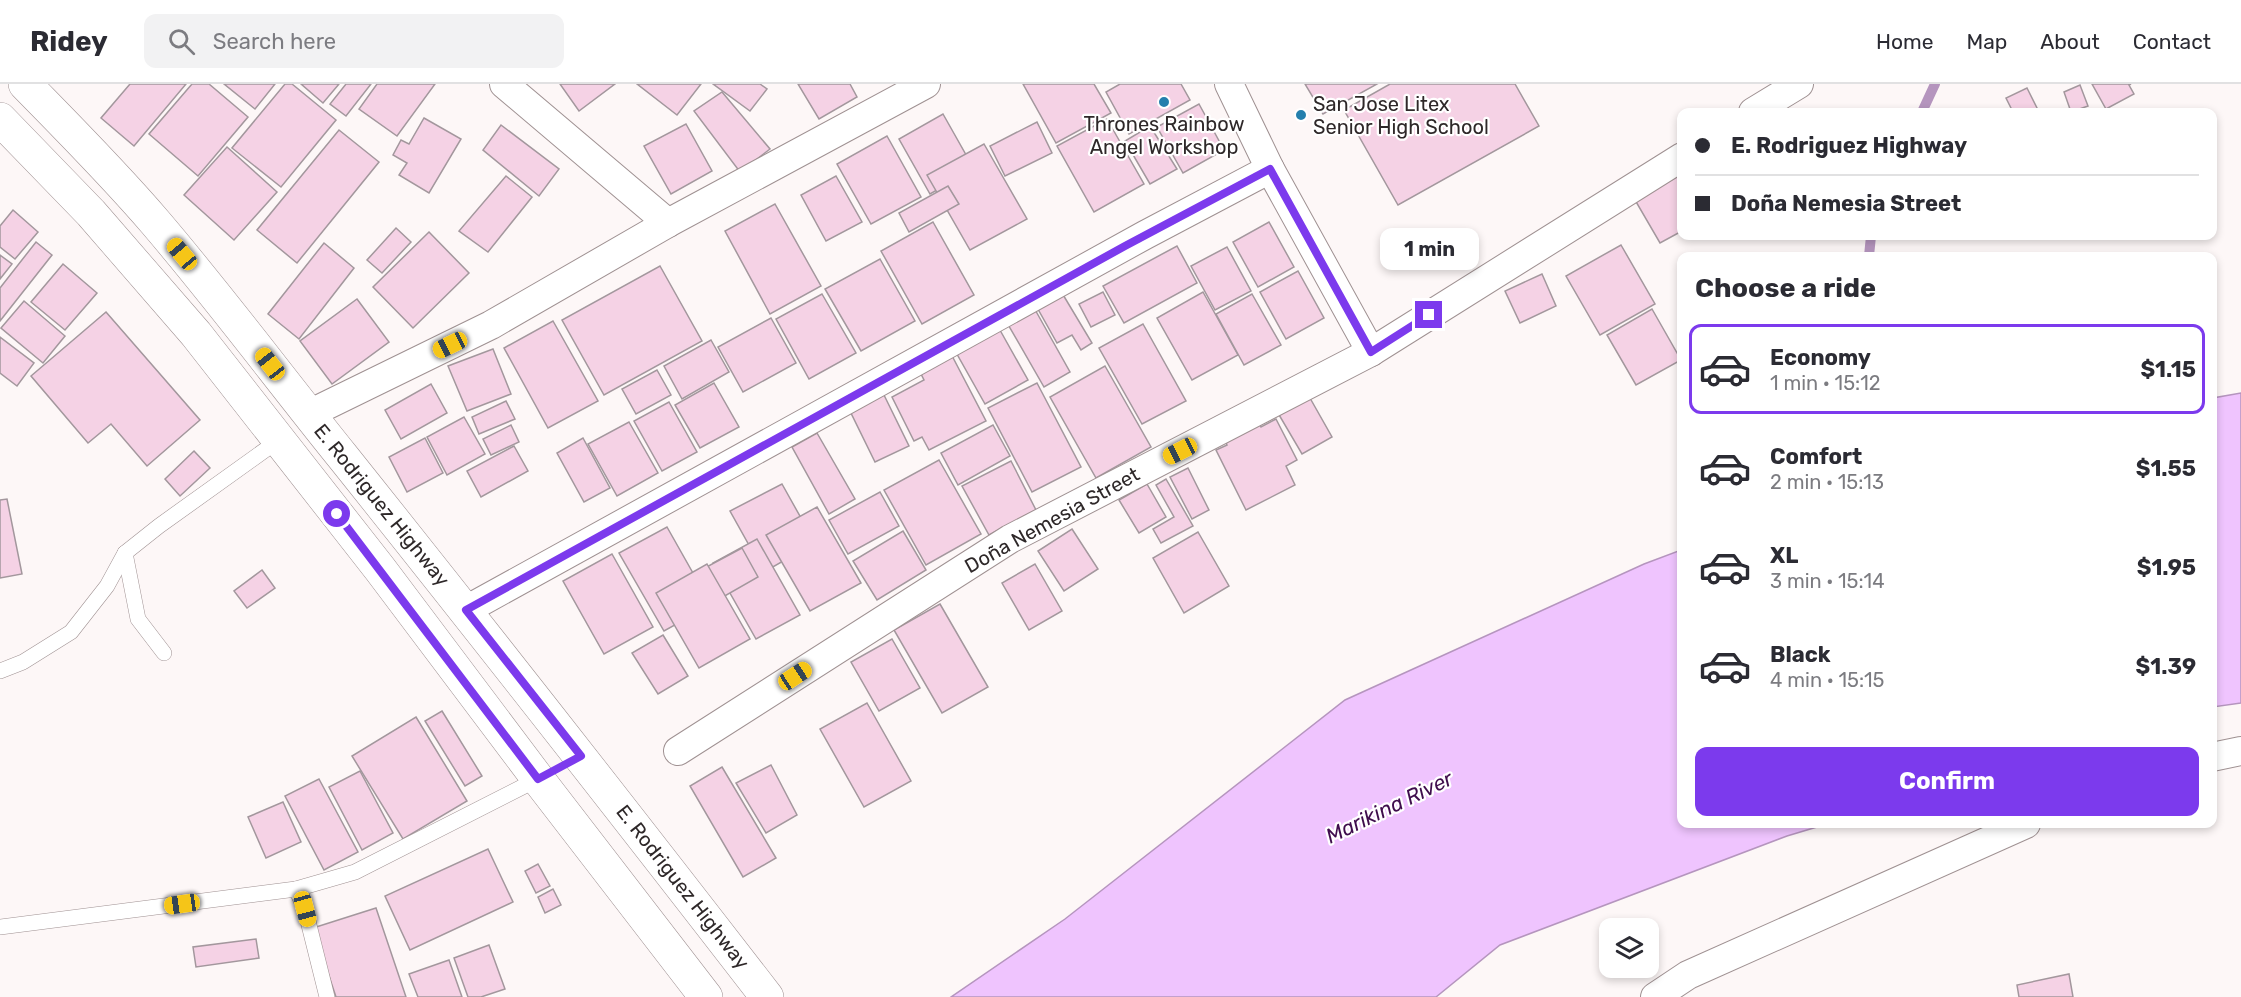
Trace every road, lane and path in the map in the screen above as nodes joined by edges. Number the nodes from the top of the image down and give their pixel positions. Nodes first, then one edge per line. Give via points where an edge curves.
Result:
1 (25, 84) edge
2 (504, 84) edge
3 (926, 84) edge
4 (1229, 84) edge
5 (1799, 84) edge
6 (1760, 108) edge
7 (0, 119) edge
8 (1677, 161) edge
9 (1270, 169) junction
10 (668, 223) junction
11 (225, 307) junction
12 (196, 334) junction
13 (1371, 352) junction
14 (309, 414) junction
15 (279, 440) junction
16 (125, 554) junction
17 (466, 610) junction
18 (164, 653) dead end
19 (0, 672) edge
20 (678, 751) dead end
21 (2241, 751) edge
22 (581, 756) junction
23 (2217, 756) edge
24 (538, 779) junction
25 (2017, 828) edge
26 (296, 889) junction
27 (0, 927) edge
28 (327, 997) edge
29 (706, 997) edge
30 (767, 997) edge
31 (1655, 997) edge

1 - 11 main road, E. Rodriguez Highway via 153,219
2 - 10 street
3 - 10 street
4 - 9 street
5 - 6 street
7 - 12 main road, E. Rodriguez Highway via 91,213
8 - 13 street, Doña Nemesia Street
9 - 13 street
9 - 17 street
10 - 14 street via 491,325
11 - 12 main road
11 - 14 main road, E. Rodriguez Highway
12 - 15 main road, E. Rodriguez Highway
13 - 20 street, Doña Nemesia Street via 1010,539
14 - 17 main road, E. Rodriguez Highway
15 - 16 lane
15 - 24 main road, E. Rodriguez Highway
16 - 18 lane via 138,619
16 - 19 lane via 107,586 71,632
17 - 22 main road, E. Rodriguez Highway
21 - 23 street
22 - 24 main road
22 - 30 main road, E. Rodriguez Highway
24 - 26 lane via 356,872
24 - 29 main road, E. Rodriguez Highway
25 - 31 street via 1688,975
26 - 27 lane
26 - 28 lane via 305,909

